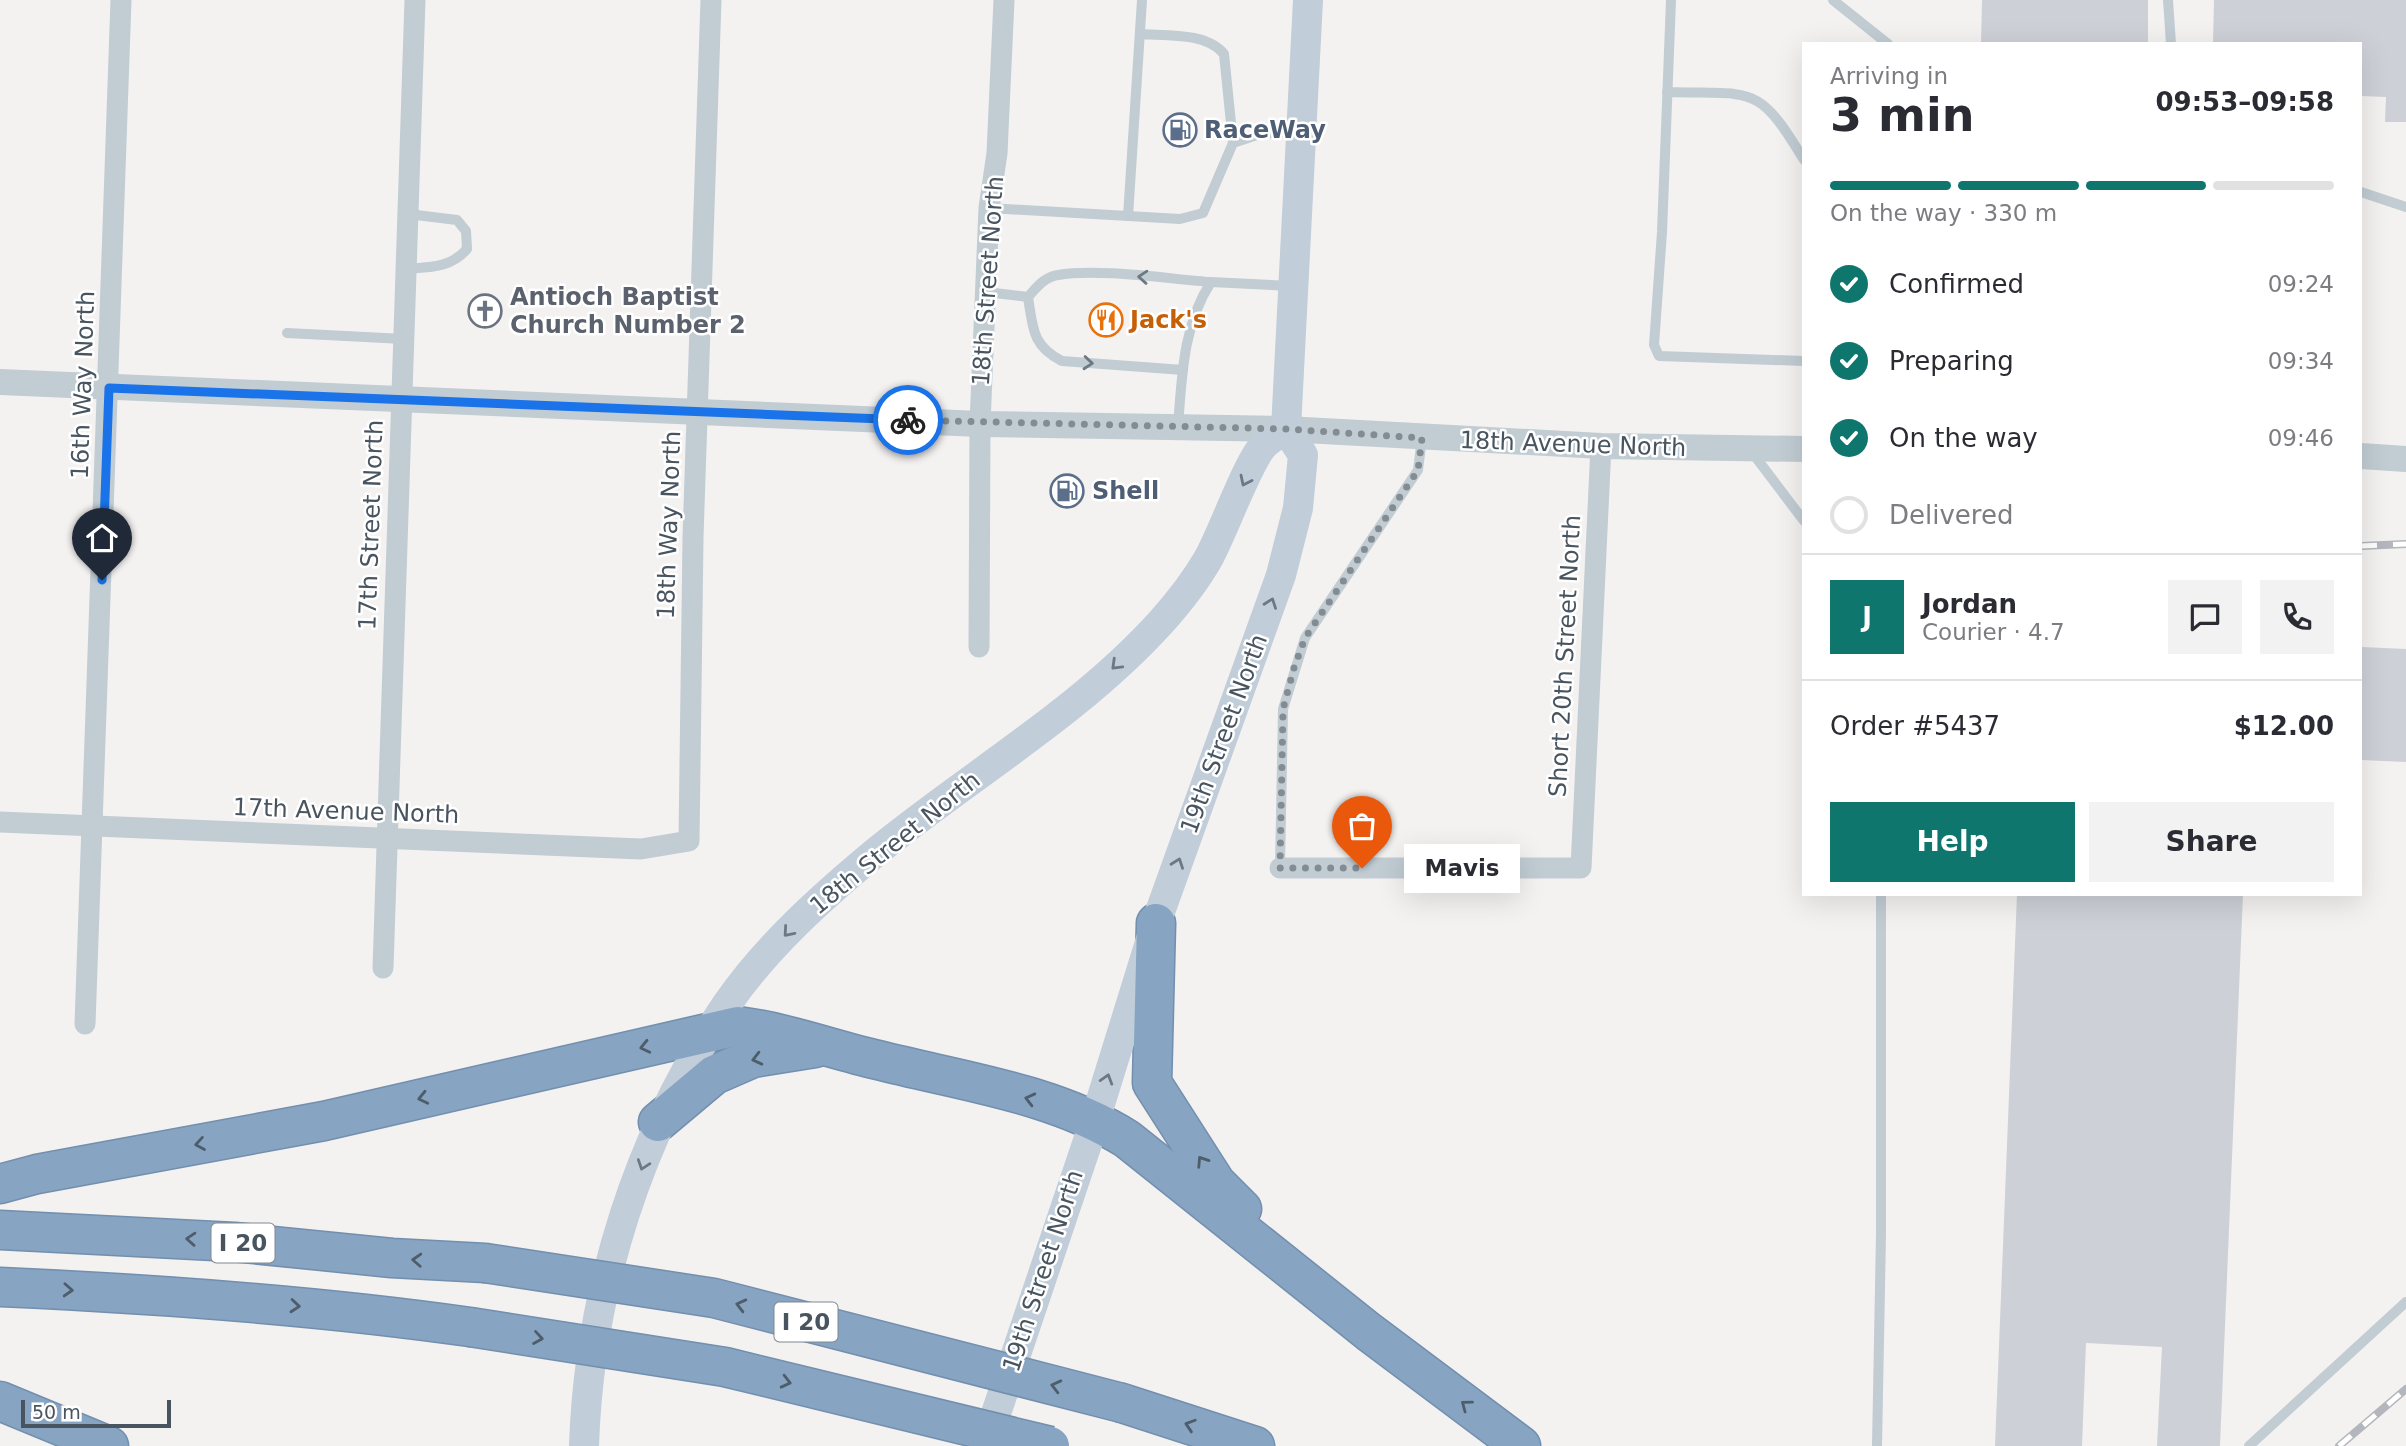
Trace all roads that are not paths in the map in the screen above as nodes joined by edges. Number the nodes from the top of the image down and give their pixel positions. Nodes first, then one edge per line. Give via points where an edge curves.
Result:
1 (121, 0) edge
2 (415, 0) edge
3 (710, 0) edge
4 (1004, 0) edge
5 (1142, 0) edge
6 (1308, 0) edge
7 (1671, 0) edge
8 (1833, 0) edge
9 (2168, 0) edge
10 (1140, 34) junction
11 (1886, 42) edge
12 (2171, 42) edge
13 (1667, 92) junction
14 (1302, 131) junction
15 (1233, 143) junction
16 (1802, 157) edge
17 (2362, 192) edge
18 (2406, 207) edge
19 (989, 208) junction
20 (408, 215) junction
21 (1128, 216) junction
22 (406, 269) junction
23 (1211, 282) junction
24 (1294, 286) junction
25 (986, 292) junction
26 (1028, 297) junction
27 (287, 332) dead end
28 (404, 339) junction
29 (1802, 361) edge
30 (1183, 370) junction
31 (0, 382) edge
32 (109, 388) junction
33 (402, 399) junction
34 (699, 411) junction
35 (980, 424) junction
36 (1178, 428) junction
37 (1286, 429) junction
38 (1422, 438) junction
39 (1601, 446) junction
40 (1748, 448) junction
41 (1802, 449) edge
42 (2362, 456) edge
43 (2406, 459) edge
44 (1802, 518) edge
45 (979, 647) dead end
46 (0, 822) edge
47 (94, 827) junction
48 (388, 839) junction
49 (689, 841) joint
50 (1280, 868) joint
51 (1881, 896) edge
52 (1156, 923) junction
53 (383, 968) dead end
54 (85, 1024) dead end
55 (711, 1032) junction
56 (824, 1047) junction
57 (1095, 1120) junction
58 (658, 1122) junction
59 (0, 1184) edge
60 (0, 1230) edge
61 (0, 1287) edge
62 (2406, 1302) edge
63 (1369, 1332) junction
64 (0, 1401) edge
65 (110, 1446) edge
66 (584, 1446) edge
67 (985, 1446) edge
68 (1050, 1446) edge
69 (1255, 1446) edge
70 (1521, 1446) edge
71 (1877, 1446) edge
72 (2249, 1446) edge

1 - 32 street, 16th Way North
2 - 20 street, 17th Street North
3 - 34 street, 18th Way North
4 - 19 street, 18th Street North via 997,153
5 - 10 lane
6 - 14 main road
7 - 13 lane
8 - 11 lane
9 - 12 lane
10 - 15 lane via 1200,40 1218,47 1227,63
10 - 21 lane
13 - 16 lane via 1747,95 1762,100 1779,117
13 - 29 lane via 1654,345 1659,356
14 - 15 lane via 1260,134
14 - 24 main road
15 - 21 lane via 1203,213 1180,219
17 - 18 lane
19 - 21 lane
19 - 25 street, 18th Street North
20 - 22 street, 17th Street North
20 - 22 lane via 457,220 466,231 467,249 440,267
22 - 28 street, 17th Street North
23 - 24 lane
23 -> 26 lane via 1057,275
23 - 30 lane via 1200,299
24 - 37 main road
25 - 26 lane
25 - 35 street, 18th Street North
26 -> 30 lane via 1036,339 1045,352 1062,361
27 - 28 lane
28 - 33 street, 17th Street North
30 - 36 lane
31 - 32 street, 18th Avenue North
32 - 33 street, 18th Avenue North
32 - 47 street, 16th Way North
33 - 34 street, 18th Avenue North
33 - 48 street, 17th Street North
34 - 35 street, 18th Avenue North
34 - 49 street, 18th Way North
35 - 36 street, 18th Avenue North
35 - 45 street, 18th Street North
36 - 37 street, 18th Avenue North
37 - 38 street, 18th Avenue North
52 -> 37 main road, 19th Street North via 1281,575 1298,508 1304,455
37 -> 55 main road, 18th Street North via 1262,446 1207,561 1162,621 1078,701 877,852 795,925 728,1003
38 - 39 street, 18th Avenue North
38 - 50 lane via 1418,470 1305,638 1294,668 1283,709
39 - 40 street, 18th Avenue North
39 - 50 street, Short 20th Street North via 1581,868
40 - 41 street, 18th Avenue North
40 - 44 lane
42 - 43 street
46 - 47 street, 17th Avenue North
47 - 48 street, 17th Avenue North
47 - 54 street, 16th Way North
48 - 49 street, 17th Avenue North via 641,849
48 - 53 street, 17th Street North
51 - 71 lane
57 -> 52 main road, 19th Street North
63 -> 52 highway via 1216,1183 1152,1083
55 - 56 highway via 738,1027 770,1030
55 - 58 main road, 18th Street North
55 -> 59 highway via 324,1121
57 -> 56 highway via 1049,1103
56 -> 58 highway via 753,1058 713,1075
57 - 63 highway via 1126,1139
57 - 67 main road, 19th Street North
58 -> 66 main road, 18th Street North via 595,1320
69 -> 60 highway, I 20, bridge via 1122,1404 714,1298 485,1263 222,1241
61 -> 68 highway, I 20, bridge via 251,1302 470,1327 724,1367
62 - 72 lane
70 -> 63 highway
64 - 65 highway

